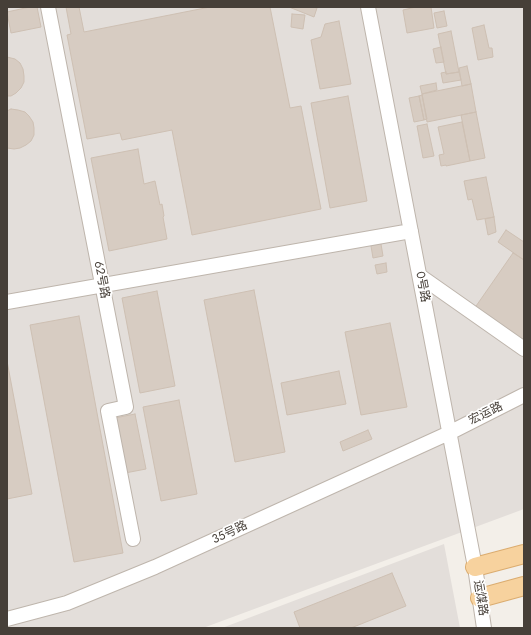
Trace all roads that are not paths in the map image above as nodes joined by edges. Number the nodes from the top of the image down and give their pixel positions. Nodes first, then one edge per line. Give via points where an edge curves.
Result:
1 (48, 7) edge
2 (368, 7) edge
3 (410, 231) junction
4 (420, 276) junction
5 (102, 285) junction
6 (7, 302) edge
7 (524, 349) edge
8 (524, 396) edge
9 (449, 433) junction
10 (133, 539) dead end
11 (524, 554) edge
12 (475, 567) junction
13 (524, 586) edge
14 (480, 598) junction
15 (7, 619) edge
16 (484, 628) edge

1 - 5 street, 62号路
2 - 3 street, 0号路
3 - 4 street, 0号路
3 - 5 street
4 - 7 street
4 - 9 street, 0号路
5 - 6 street
5 - 10 street, 62号路 via 126,407 108,411
8 - 9 street, 宏运路
9 - 12 street, 0号路
9 - 15 street, 35号路 via 155,567 67,603
11 - 12 main road
12 - 14 street, 运煤路
13 - 14 main road
14 - 16 street, 运煤路

